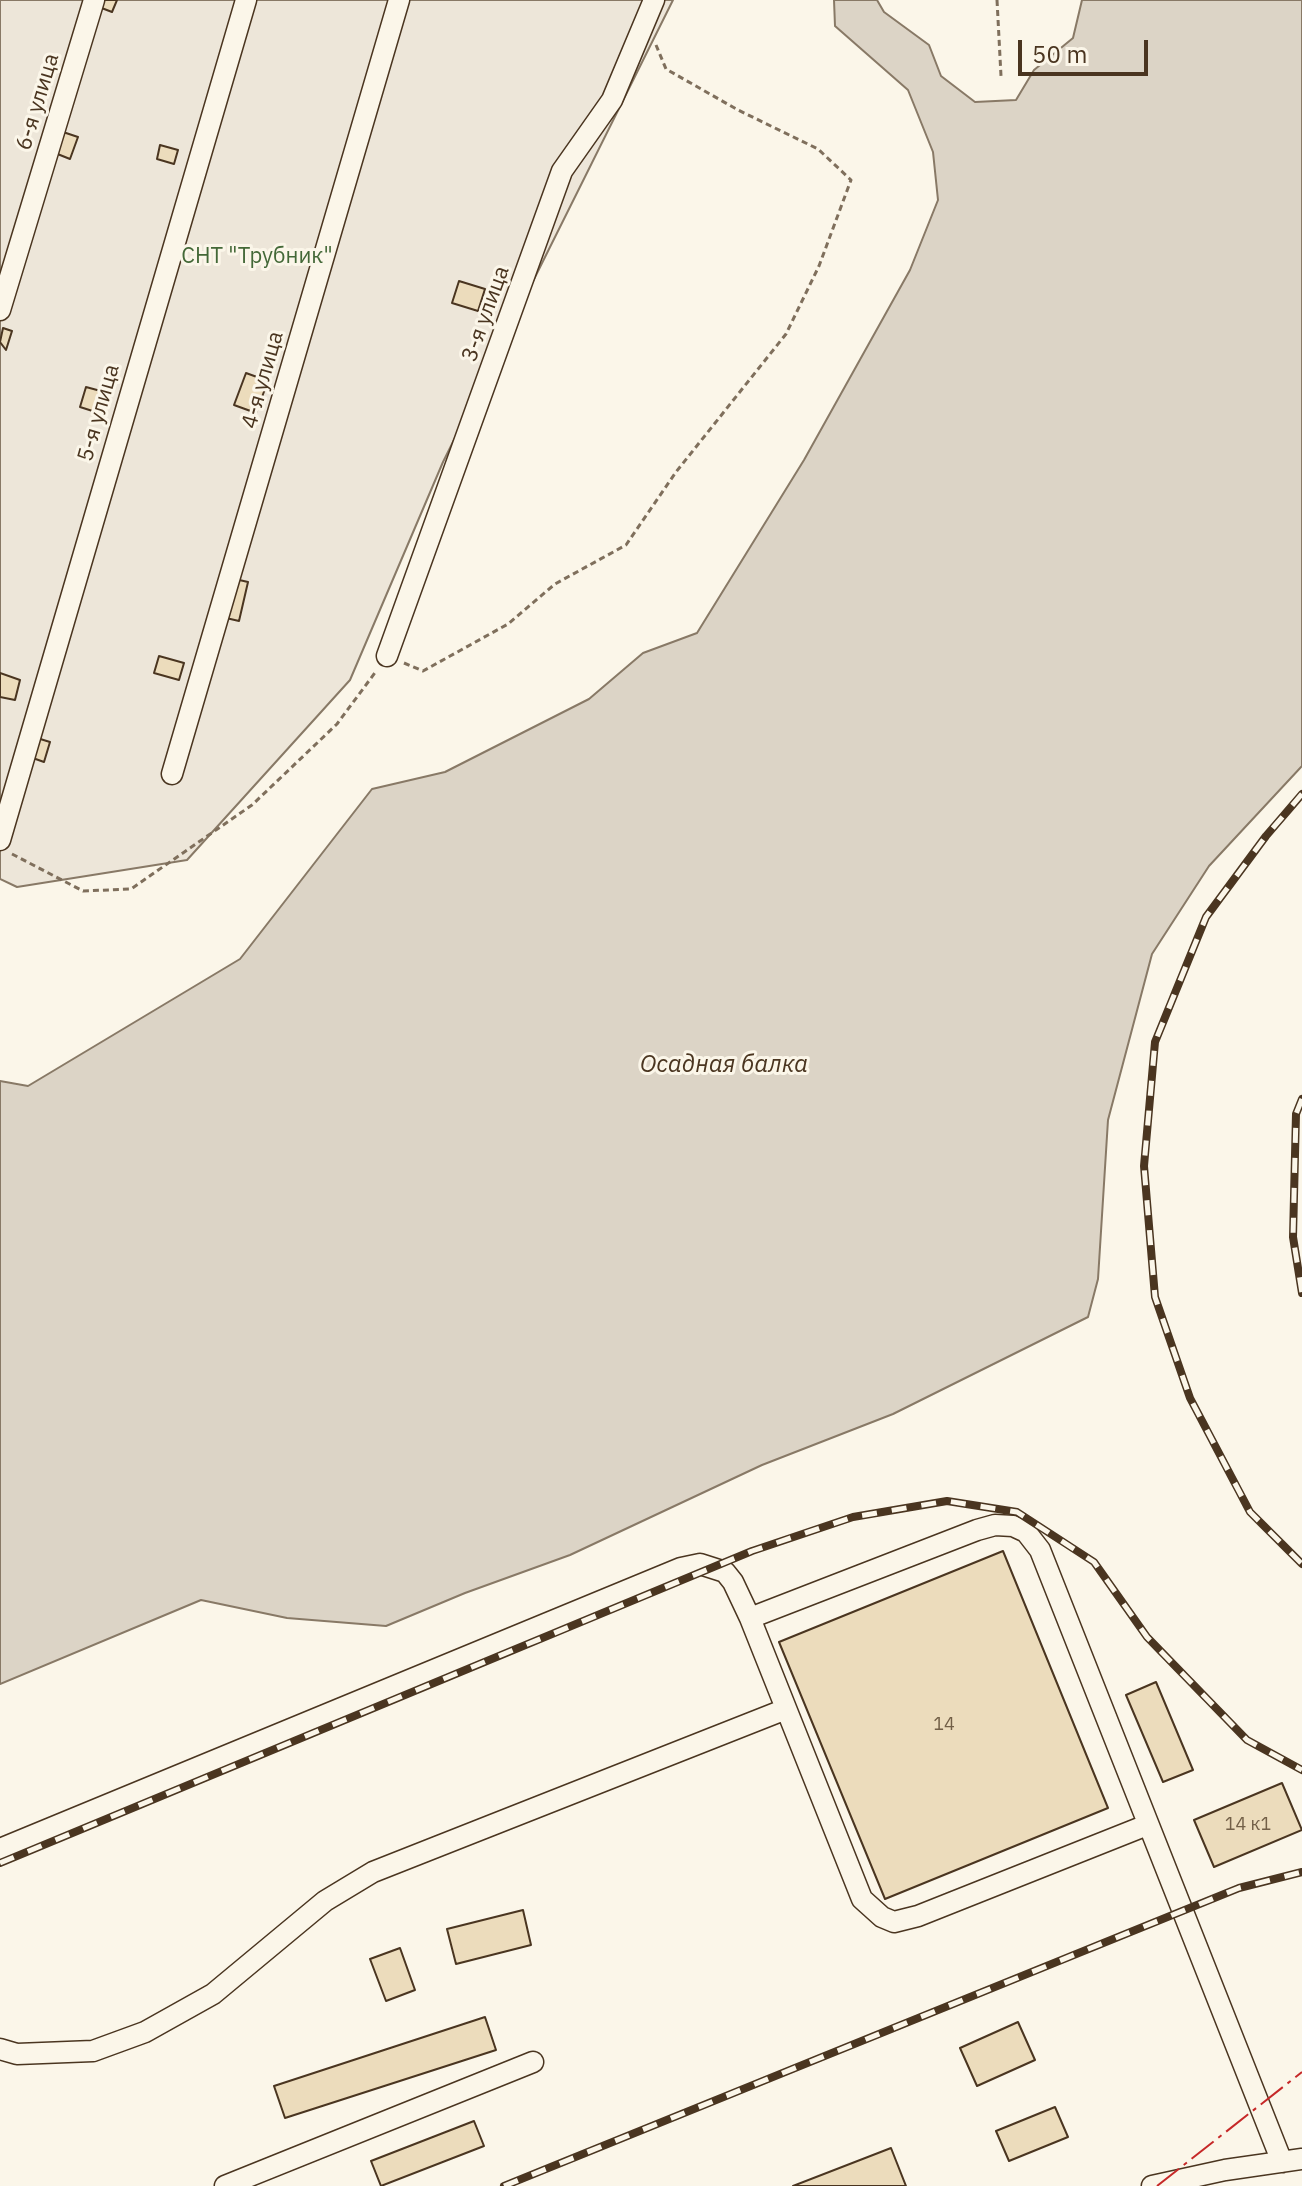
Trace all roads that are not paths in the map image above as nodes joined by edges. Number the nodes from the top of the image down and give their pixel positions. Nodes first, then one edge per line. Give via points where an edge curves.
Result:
1 (94, 0) edge
2 (246, 0) edge
3 (399, 0) edge
4 (650, 9) edge
5 (0, 310) edge
6 (387, 656) road end
7 (172, 774) dead end
8 (0, 840) edge
9 (750, 1618) junction
10 (786, 1709) junction
11 (1147, 1825) junction
12 (0, 1849) edge
13 (0, 2049) edge
14 (533, 2062) dead end
15 (1292, 2161) edge
16 (225, 2186) edge
17 (1152, 2186) edge

1 - 5 street, 6-я улица
2 - 8 street, 5-я улица
3 - 7 street, 4-я улица
4 - 6 street, 3-я улица via 612,100 562,171
9 - 10 street
9 - 11 street via 977,1530 995,1525 1026,1532 1040,1550
9 - 12 street via 725,1572 700,1564 681,1568
10 - 11 street via 862,1899 894,1922
10 - 13 street via 373,1872 325,1901 213,1994 145,2032 93,2051 17,2054
11 - 15 street
14 - 16 street
15 - 17 street

